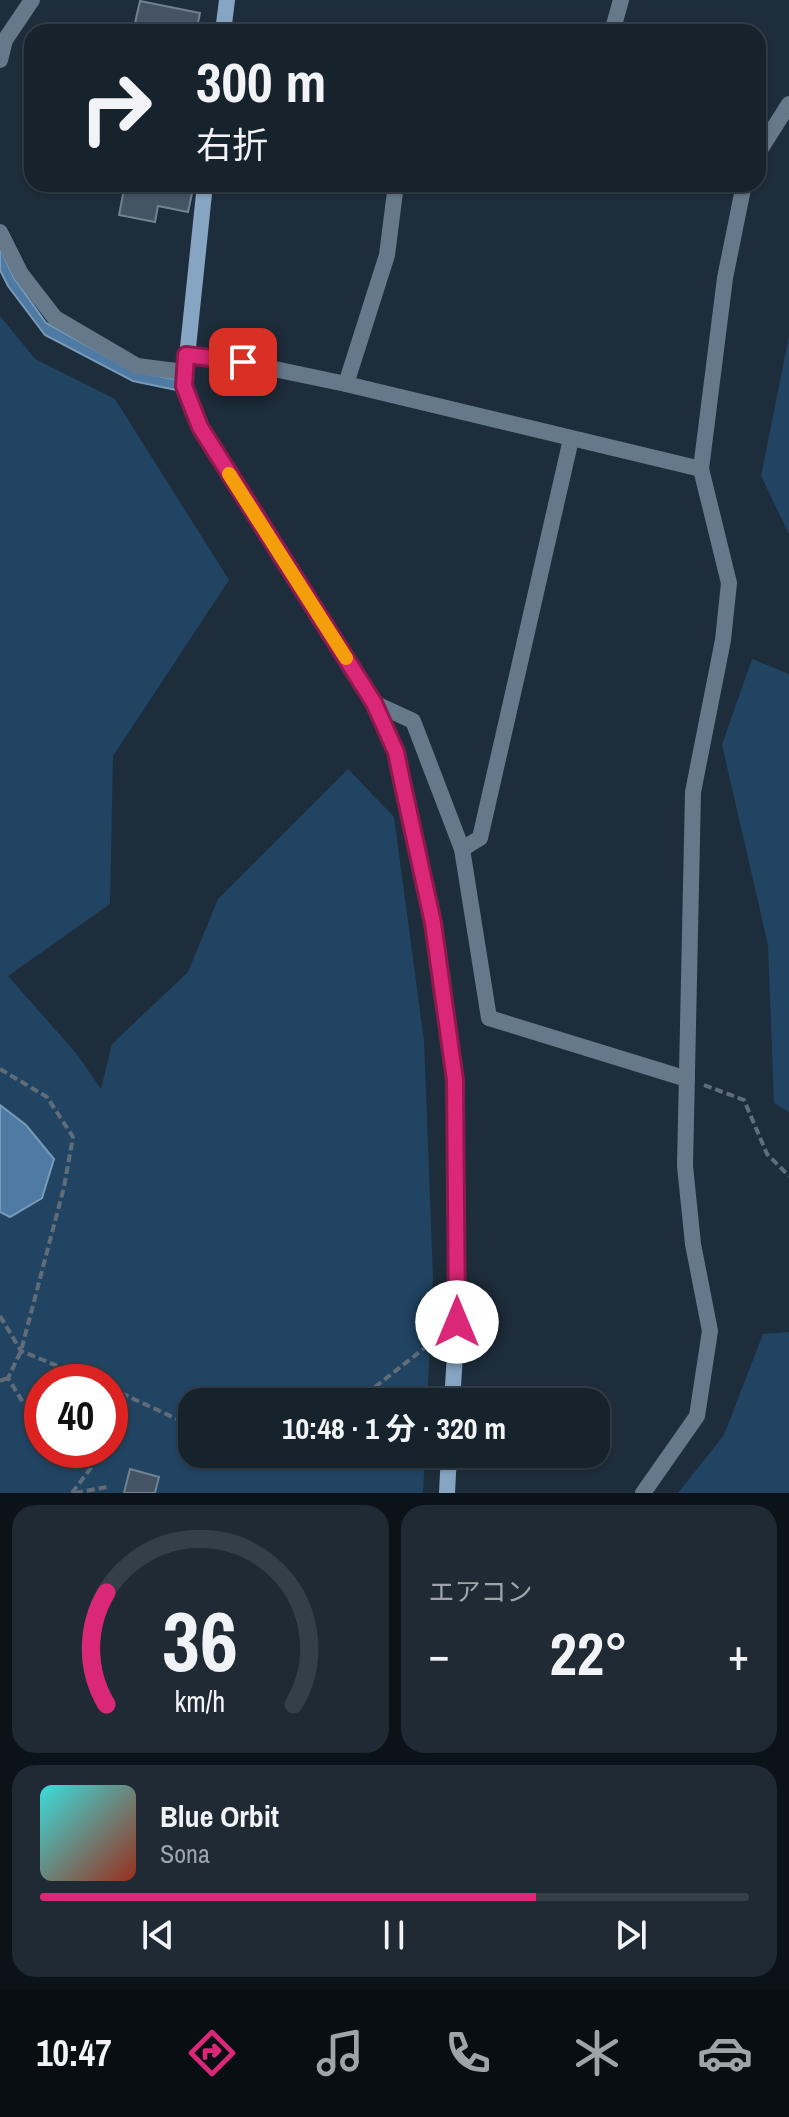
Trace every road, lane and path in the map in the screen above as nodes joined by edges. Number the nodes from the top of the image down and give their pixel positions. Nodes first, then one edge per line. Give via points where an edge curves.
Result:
1 (32, 0) edge
2 (227, 0) edge
3 (621, 0) edge
4 (224, 24) edge
5 (614, 24) edge
6 (0, 60) edge
7 (789, 104) edge
8 (766, 140) edge
9 (204, 192) edge
10 (395, 192) edge
11 (742, 192) edge
12 (0, 232) edge
13 (185, 364) junction
14 (346, 384) junction
15 (571, 439) junction
16 (701, 469) junction
17 (374, 703) junction
18 (462, 849) junction
19 (0, 1069) edge
20 (687, 1079) junction
21 (789, 1176) edge
22 (0, 1316) edge
23 (457, 1322) junction
24 (21, 1351) junction
25 (53, 1364) edge
26 (8, 1378) junction
27 (0, 1381) edge
28 (374, 1388) edge
29 (453, 1388) edge
30 (128, 1396) edge
31 (24, 1404) edge
32 (178, 1420) edge
33 (91, 1468) edge
34 (448, 1468) edge
35 (107, 1487) dead end
36 (74, 1493) edge
37 (447, 1493) edge
38 (643, 1493) edge

1 - 6 street via 5,40
2 - 4 street
3 - 5 street
7 - 8 street
9 - 13 street
10 - 14 street via 387,255
11 - 16 street via 725,278
12 - 13 street via 21,274 55,318 137,366
13 - 14 street via 217,357
13 - 17 street via 184,386 200,427
14 - 15 street
15 - 16 street
15 - 18 street via 480,838
16 - 20 street via 729,583 693,792
17 - 18 street via 413,721
17 - 23 street via 399,768 433,923 455,1080
18 - 20 street via 489,1018
19 - 24 path via 47,1097 73,1137
20 - 21 path via 744,1100 767,1154
20 - 38 street via 685,1166 710,1331 697,1416
22 - 24 path
23 - 28 path
23 - 29 street
24 - 25 path
24 - 26 path
26 - 27 path
26 - 31 path
30 - 32 path
33 - 36 path
34 - 37 street
35 - 36 path

